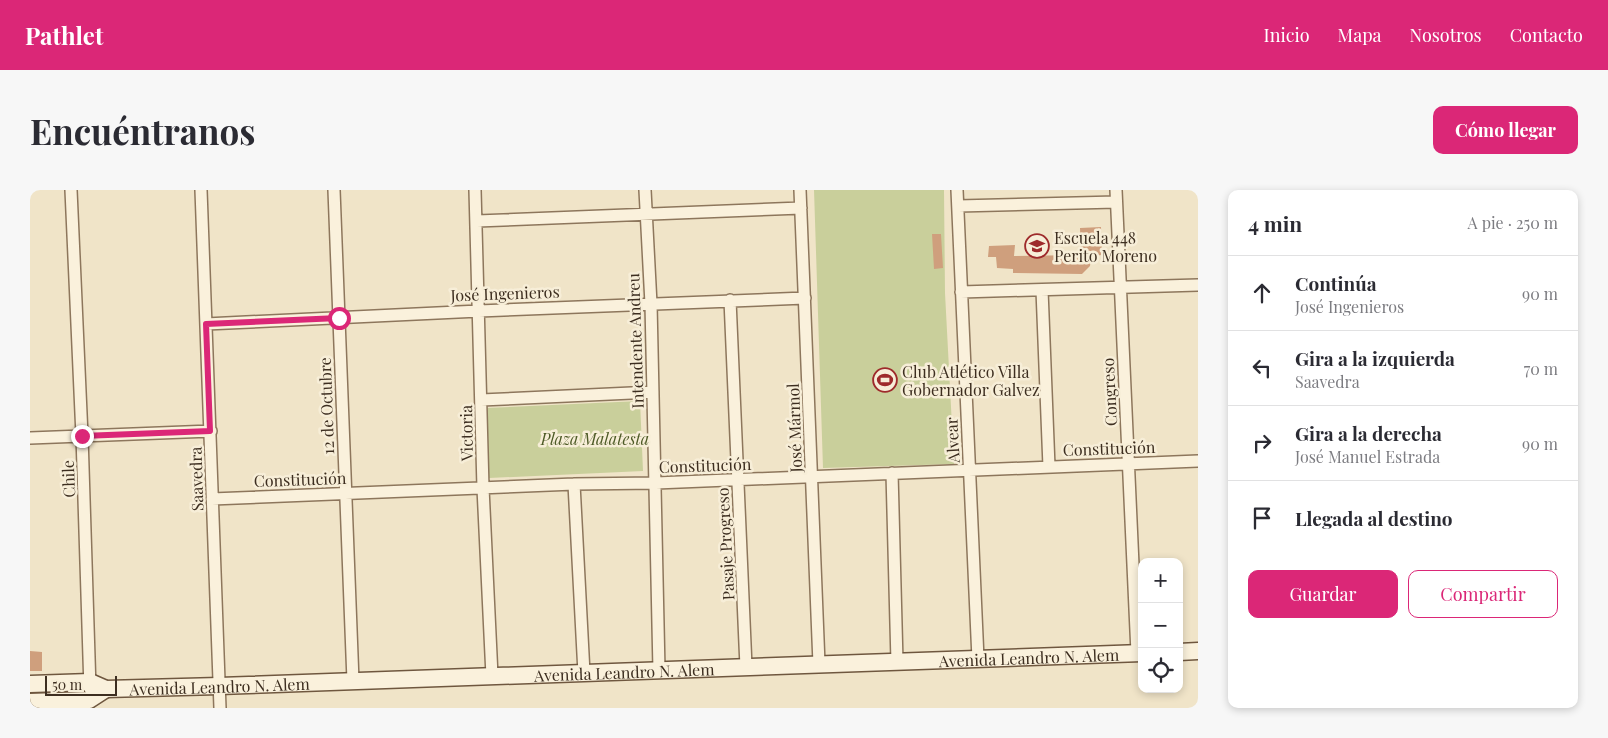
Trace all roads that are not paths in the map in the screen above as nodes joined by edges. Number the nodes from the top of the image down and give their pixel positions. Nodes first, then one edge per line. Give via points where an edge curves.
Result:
1 (72, 190) edge
2 (201, 190) edge
3 (334, 190) edge
4 (475, 190) edge
5 (645, 190) edge
6 (800, 190) edge
7 (957, 190) edge
8 (1116, 196) edge
9 (958, 206) junction
10 (801, 208) junction
11 (646, 214) junction
12 (477, 221) junction
13 (1198, 285) edge
14 (1120, 288) junction
15 (1042, 290) junction
16 (961, 292) junction
17 (805, 298) junction
18 (730, 300) junction
19 (651, 304) junction
20 (479, 310) junction
21 (339, 318) junction
22 (206, 324) junction
23 (653, 392) junction
24 (481, 400) junction
25 (210, 431) junction
26 (82, 436) junction
27 (30, 438) edge
28 (1198, 461) edge
29 (1129, 464) junction
30 (1049, 467) junction
31 (970, 470) junction
32 (892, 474) junction
33 (812, 477) junction
34 (738, 480) junction
35 (656, 483) junction
36 (574, 484) junction
37 (483, 488) junction
38 (346, 493) junction
39 (212, 499) junction
40 (1139, 648) edge
41 (1198, 651) edge
42 (1183, 652) edge
43 (1138, 653) edge
44 (978, 659) junction
45 (897, 662) junction
46 (819, 664) junction
47 (746, 667) junction
48 (659, 670) junction
49 (584, 673) junction
50 (492, 676) junction
51 (353, 681) junction
52 (90, 682) junction
53 (30, 684) edge
54 (219, 686) junction
55 (106, 688) junction
56 (30, 702) edge
57 (89, 704) edge
58 (220, 708) edge

1 - 26 street, Chile
2 - 22 street, Saavedra
3 - 21 street, 12 de Octubre
4 - 12 street, Victoria
5 - 11 street, Intendente Andreu
6 - 10 street, José Mármol
7 - 9 street, Alvear
8 - 9 street
8 - 14 street, Congreso
9 - 16 street, Alvear
10 - 11 street
10 - 17 street, José Mármol
11 - 12 street
11 - 19 street, Intendente Andreu
12 - 20 street, Victoria
13 - 14 street
14 - 15 street
14 - 29 street, Congreso
15 - 16 street
15 - 30 street
16 - 31 street, Alvear
17 - 18 street, José Ingenieros
17 - 33 street, José Mármol
18 - 19 street, José Ingenieros
18 - 34 street, Pasaje Progreso
19 - 20 street, José Ingenieros
19 - 23 street, Intendente Andreu
20 - 21 street, José Ingenieros
20 - 24 street, Victoria
21 - 22 street, José Ingenieros
21 - 38 street, 12 de Octubre
22 - 25 street, Saavedra
23 - 24 street
23 - 35 street, Intendente Andreu
24 - 37 street, Victoria
25 - 26 street
25 - 39 street, Saavedra
26 - 27 street
26 - 52 street, Chile
28 - 29 street, Constitución
29 - 30 street, Constitución
29 - 40 street, Congreso
30 - 31 street, Constitución
31 - 32 street, Constitución
31 - 44 street, Alvear
32 - 33 street, Constitución
32 - 45 street
33 - 34 street, Constitución
33 - 46 street, José Mármol
34 - 35 street, Constitución
34 - 47 street, Pasaje Progreso
35 - 36 street, Constitución
35 - 48 street, Intendente Andreu
36 - 37 street, Constitución
36 - 49 street
37 - 38 street, Constitución
37 - 50 street, Victoria
38 - 39 street, Constitución
38 - 51 street, 12 de Octubre
39 - 54 street, Saavedra
41 - 42 street
43 - 44 street, Avenida Leandro N. Alem
44 - 45 street, Avenida Leandro N. Alem
45 - 46 street, Avenida Leandro N. Alem
46 - 47 street, Avenida Leandro N. Alem
47 - 48 street, Avenida Leandro N. Alem
48 - 49 street, Avenida Leandro N. Alem
49 - 50 street, Avenida Leandro N. Alem
50 - 51 street, Avenida Leandro N. Alem
51 - 54 street, Avenida Leandro N. Alem
52 - 53 street, Avenida Leandro N. Alem
52 - 55 street, Avenida Leandro N. Alem
52 - 57 street, Chile
54 - 55 street, Avenida Leandro N. Alem
54 - 58 street, Saavedra
55 - 57 street, Avenida Leandro N. Alem
56 - 57 street

